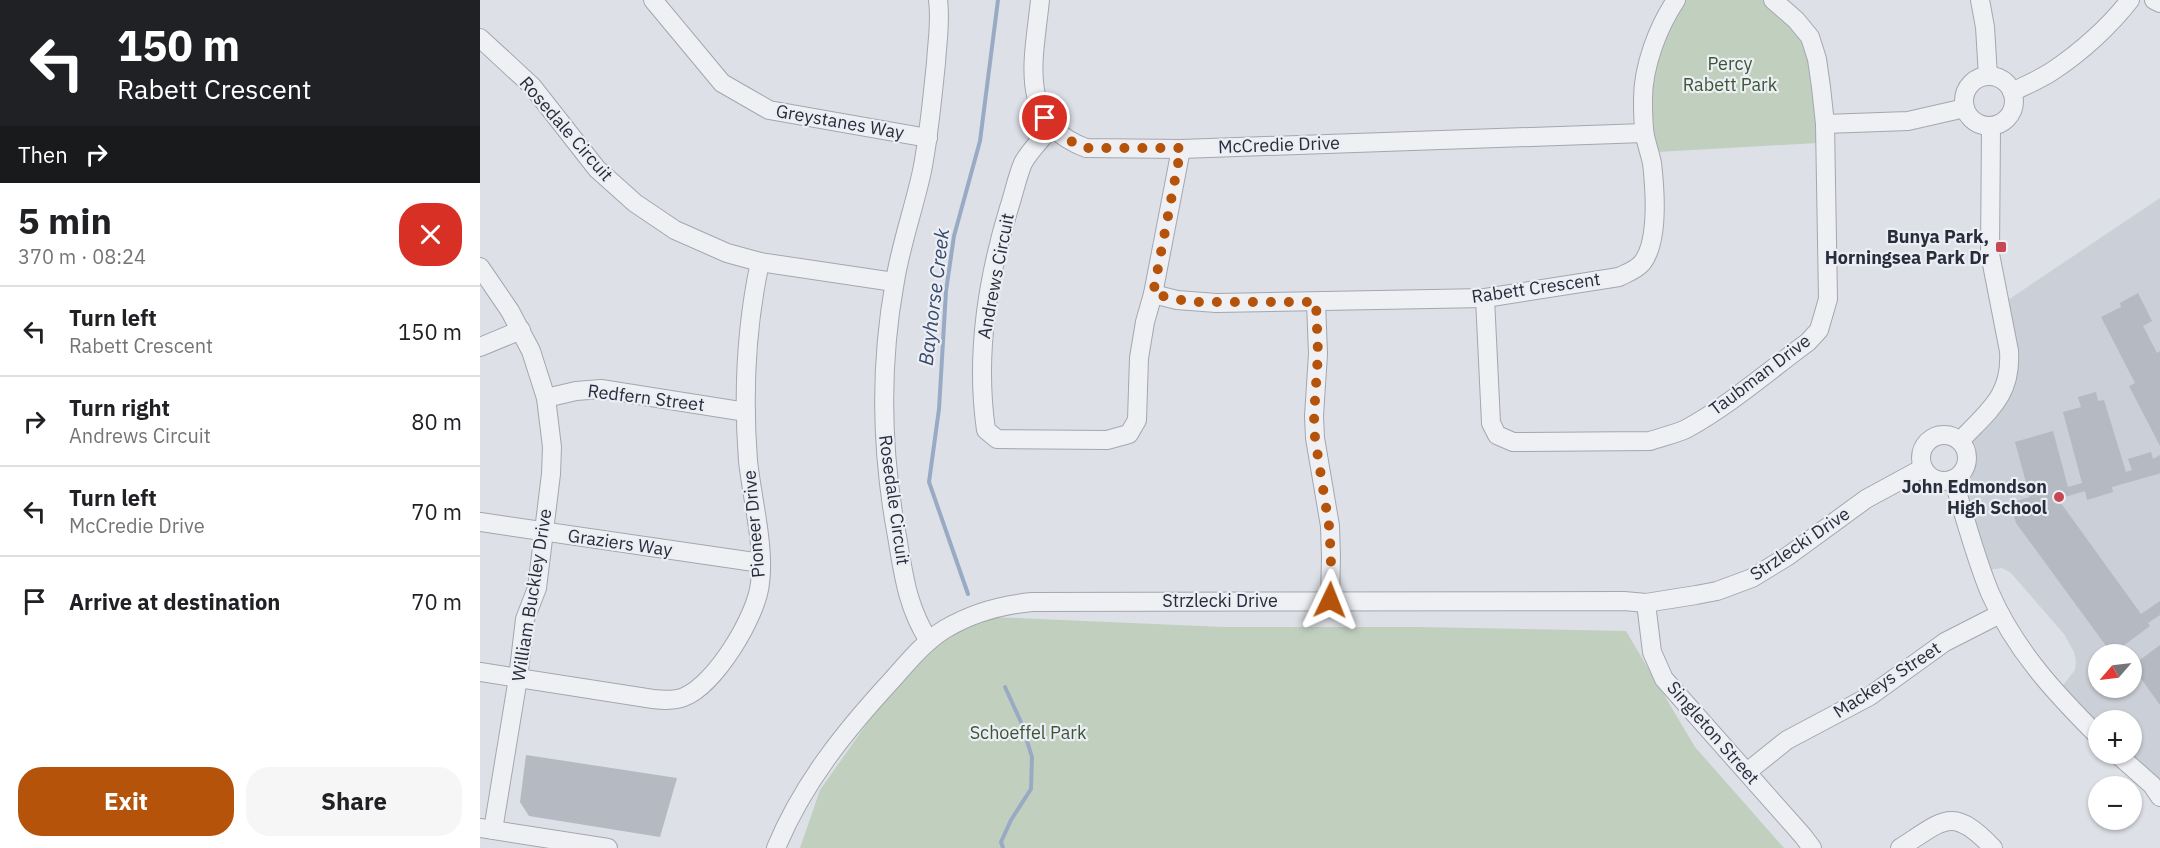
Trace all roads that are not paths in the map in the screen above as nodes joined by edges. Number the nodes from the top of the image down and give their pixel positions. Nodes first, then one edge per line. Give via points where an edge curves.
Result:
1 (653, 0) edge
2 (938, 0) edge
3 (1040, 0) edge
4 (1676, 0) edge
5 (1773, 0) edge
6 (1980, 0) edge
7 (2130, 0) edge
8 (2154, 0) edge
9 (2160, 3) edge
10 (480, 38) edge
11 (1988, 76) junction
12 (2012, 93) junction
13 (1965, 108) junction
14 (1824, 124) junction
15 (1991, 126) junction
16 (1051, 127) junction
17 (1644, 133) junction
18 (928, 138) junction
19 (1181, 148) junction
20 (760, 262) junction
21 (480, 267) edge
22 (894, 282) junction
23 (1153, 294) junction
24 (1485, 297) junction
25 (1316, 302) junction
26 (521, 330) junction
27 (480, 347) edge
28 (546, 398) junction
29 (746, 412) junction
30 (1959, 441) junction
31 (1923, 468) junction
32 (1953, 479) junction
33 (480, 522) edge
34 (543, 532) junction
35 (761, 563) junction
36 (1330, 600) junction
37 (1646, 603) junction
38 (2000, 614) junction
39 (929, 641) junction
40 (480, 672) edge
41 (518, 678) junction
42 (2088, 726) edge
43 (2128, 764) edge
44 (1747, 772) junction
45 (2160, 797) edge
46 (487, 829) edge
47 (608, 848) edge
48 (776, 848) edge
49 (1812, 848) edge
50 (1900, 848) edge
51 (1993, 848) edge

1 - 18 street, Greystanes Way via 722,83 769,110
2 - 18 street, Rosedale Circuit
3 - 16 street, McCredie Drive via 1033,91
4 - 17 street, Rabett Crescent via 1664,18 1649,61 1642,97
5 - 14 street, Taubman Drive via 1810,37 1817,59
6 - 11 street
7 - 12 street via 2071,57
8 - 9 street
10 - 20 street, Rosedale Circuit via 532,86 597,169 634,203 698,242
11 - 12 street via 2002,80
11 - 13 street via 1968,86
12 - 15 street via 2008,117
13 - 14 street via 1908,121
13 - 15 street via 1975,122
14 - 24 street, Taubman Drive via 1828,299 1819,330 1808,342 1684,429 1650,441 1513,442 1497,435 1491,423
15 - 30 street via 1990,254 2010,366 1996,404
16 - 19 street, McCredie Drive via 1086,148
16 - 23 street, Andrews Circuit via 1023,164 1001,234 981,353 986,430 997,438 1107,440 1129,434 1137,420 1139,358
17 - 19 street, McCredie Drive
17 - 24 street, Rabett Crescent via 1652,163 1654,213 1651,242 1643,262 1618,277
18 - 22 street, Rosedale Circuit
19 - 23 street, Andrews Circuit
20 - 22 street, Rosedale Circuit
20 - 29 street, Pioneer Drive via 752,298
21 - 26 street, William Buckley Drive
22 - 39 street, Rosedale Circuit via 884,362 885,455 907,591 912,610
23 - 25 street, Rabett Crescent via 1198,303
24 - 25 street, Rabett Crescent
25 - 36 street via 1315,438 1329,526
26 - 27 street
26 - 28 street, William Buckley Drive
28 - 29 street, Redfern Street via 601,390
28 - 34 street, William Buckley Drive via 552,447
29 - 35 street, Pioneer Drive
30 - 31 street via 1944,434 1928,441 1922,451
30 - 32 street via 1967,461
31 - 32 street via 1936,480
31 - 37 street, Strzlecki Drive via 1866,499 1752,578 1717,591
32 - 38 street
33 - 34 street, Graziers Way
34 - 35 street, Graziers Way
34 - 41 street, William Buckley Drive via 537,588 525,619
35 - 41 street, Pioneer Drive via 758,596 744,628 707,681 685,697 653,699
36 - 37 street, Strzlecki Drive
36 - 39 street, Strzlecki Drive via 1015,603 980,613
37 - 44 street, Singleton Street via 1652,652 1664,679
38 - 42 street via 2039,674
38 - 44 street, Mackeys Street via 1945,642 1870,696 1787,740
39 - 48 street, Strzlecki Drive via 870,703 814,774
40 - 41 street, Pioneer Drive
41 - 46 street, William Buckley Drive
43 - 45 street
44 - 49 street, Singleton Street
46 - 47 street
50 - 51 street via 1932,828 1952,821 1970,826

